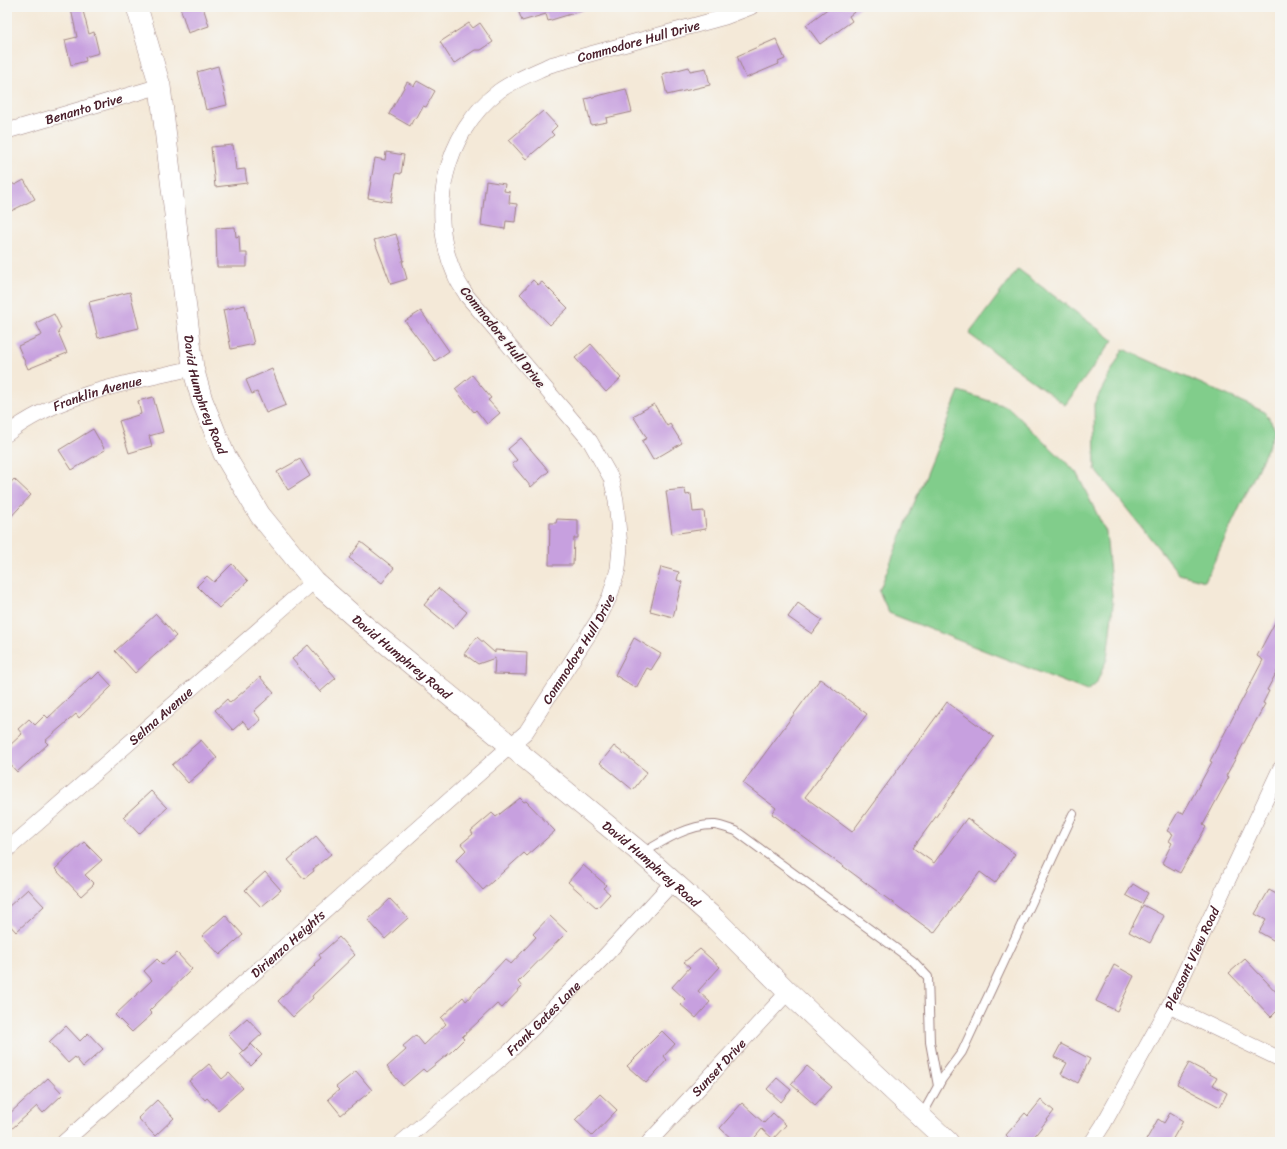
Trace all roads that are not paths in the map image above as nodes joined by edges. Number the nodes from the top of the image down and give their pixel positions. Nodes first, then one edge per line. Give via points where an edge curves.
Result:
1 (137, 7) edge
2 (751, 7) edge
3 (160, 86) junction
4 (7, 131) edge
5 (193, 368) junction
6 (7, 434) edge
7 (314, 581) junction
8 (511, 744) junction
9 (1279, 774) edge
10 (1073, 814) dead end
11 (7, 850) edge
12 (642, 854) junction
13 (673, 882) junction
14 (788, 992) junction
15 (1168, 1006) junction
16 (1280, 1059) edge
17 (938, 1086) junction
18 (920, 1117) junction
19 (64, 1142) edge
20 (402, 1142) edge
21 (649, 1142) edge
22 (948, 1142) edge
23 (1092, 1142) edge

1 - 3 street, David Humphrey Road
2 - 8 street, Commodore Hull Drive via 682,30 550,65 523,77 486,103 464,131 449,164 442,195 442,230 455,276 467,296 590,441 611,478 616,500 620,547 618,569 610,596 598,620 526,732
3 - 4 street, Benanto Drive
3 - 5 street, David Humphrey Road
5 - 6 street, Franklin Avenue via 80,395 22,423
5 - 7 street, David Humphrey Road via 202,400 224,454 260,515
7 - 8 street, David Humphrey Road via 365,626
7 - 11 street, Selma Avenue
8 - 12 street, David Humphrey Road
8 - 19 street, Dirienzo Heights
9 - 15 street, Pleasant View Road
10 - 17 lane via 962,1052
12 - 13 street, David Humphrey Road
12 - 17 lane via 664,840 692,829 715,825 736,831 913,961 928,977 930,1042
13 - 14 street, David Humphrey Road via 715,919
13 - 20 street, Frank Gates Lane via 603,958 510,1051
14 - 18 street, David Humphrey Road
14 - 21 street, Sunset Drive
15 - 16 street
15 - 23 street, Pleasant View Road via 1104,1125
17 - 18 lane
18 - 22 street, David Humphrey Road

